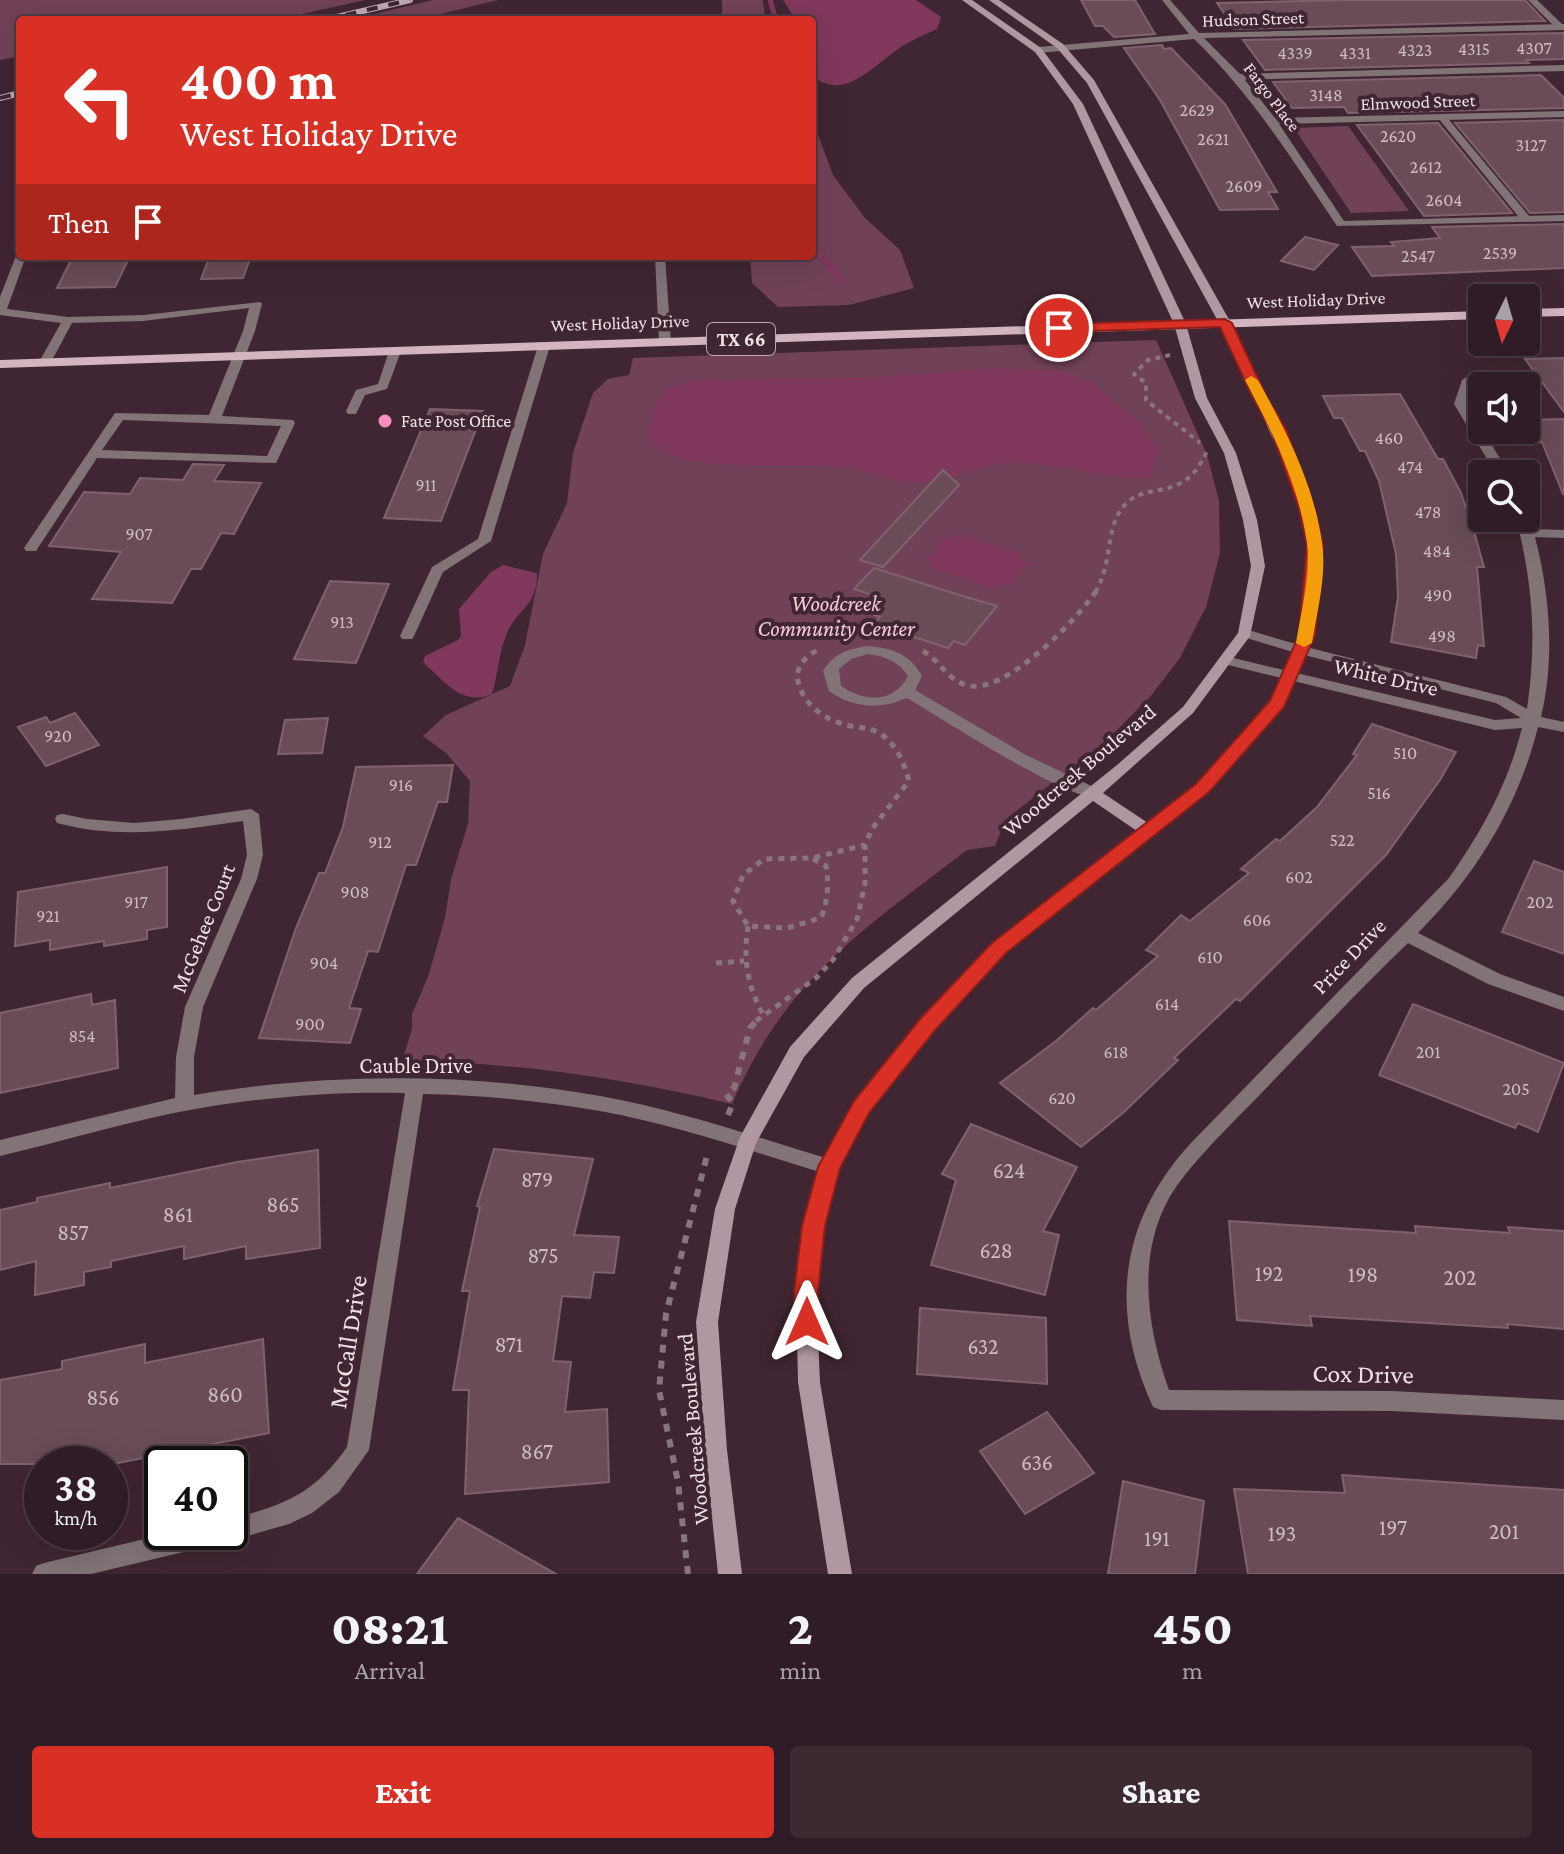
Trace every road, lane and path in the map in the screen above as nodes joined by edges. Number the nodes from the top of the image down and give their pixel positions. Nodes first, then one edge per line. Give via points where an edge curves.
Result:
1 (966, 0) edge
2 (993, 0) edge
3 (1166, 0) edge
4 (1532, 0) edge
5 (1562, 27) edge
6 (1196, 36) junction
7 (1060, 46) junction
8 (1038, 50) junction
9 (1564, 68) edge
10 (1237, 77) junction
11 (1564, 114) edge
12 (1442, 117) junction
13 (1273, 121) junction
14 (1564, 218) edge
15 (1526, 219) junction
16 (20, 260) edge
17 (660, 260) edge
18 (1564, 312) edge
19 (1540, 313) edge
20 (1468, 315) edge
21 (68, 320) junction
22 (1225, 323) junction
23 (1180, 324) junction
24 (665, 342) junction
25 (544, 346) junction
26 (1165, 350) dead end
27 (395, 351) junction
28 (238, 356) junction
29 (45, 362) junction
30 (0, 364) edge
31 (1468, 380) dead end
32 (352, 411) dead end
33 (1468, 417) edge
34 (214, 419) junction
35 (94, 454) junction
36 (1540, 528) edge
37 (1528, 532) edge
38 (1564, 534) edge
39 (31, 548) dead end
40 (1245, 633) junction
41 (407, 636) dead end
42 (822, 647) dead end
43 (916, 647) dead end
44 (1301, 650) junction
45 (1225, 660) junction
46 (1290, 676) junction
47 (907, 692) junction
48 (1538, 722) junction
49 (1564, 727) edge
50 (1092, 793) junction
51 (63, 819) dead end
52 (1149, 831) junction
53 (865, 845) junction
54 (813, 859) junction
55 (748, 926) junction
56 (1404, 933) junction
57 (744, 961) junction
58 (716, 963) dead end
59 (1564, 1004) edge
60 (415, 1087) junction
61 (184, 1104) junction
62 (747, 1142) junction
63 (0, 1148) edge
64 (829, 1167) junction
65 (1161, 1400) joint
66 (1564, 1410) edge
67 (248, 1526) edge
68 (145, 1550) edge
69 (44, 1574) edge
70 (730, 1574) edge
71 (840, 1574) edge

1 - 8 street, Woodcreek Boulevard
2 - 7 street
3 - 6 street, Fargo Place
4 - 5 street
5 - 6 street, Hudson Street
6 - 7 street, Hudson Street
6 - 10 street, Fargo Place
7 - 8 street, Hudson Street
7 - 22 street via 1091,82
8 - 23 street, Woodcreek Boulevard via 1078,104
9 - 10 street
10 - 13 street, Fargo Place
11 - 12 street, Elmwood Street
12 - 13 street, Elmwood Street
12 - 15 street
13 - 15 street, Fargo Place via 1341,224
14 - 15 street
16 - 21 street via 0,312
17 - 24 street
18 - 19 main road
20 - 22 main road, West Holiday Drive / TX 66
21 - 28 street via 143,318 256,304
21 - 29 street
22 - 23 main road, West Holiday Drive / TX 66
22 - 44 street via 1279,430 1307,508 1315,545
23 - 24 main road, West Holiday Drive / TX 66
23 - 40 street, Woodcreek Boulevard via 1201,398 1230,453 1250,520 1258,566
24 - 25 main road, West Holiday Drive / TX 66
25 - 27 main road, West Holiday Drive / TX 66
25 - 41 street via 484,541 437,570
26 - 43 path via 1176,353 1148,360 1134,374 1146,383 1146,400 1158,414 1189,431 1207,451 1196,473 1170,490 1135,497 1119,510 1101,583 1048,644 1002,677 979,688 961,684 945,676 937,657
27 - 28 main road, West Holiday Drive / TX 66
27 - 32 street via 383,386 360,393
28 - 29 main road, West Holiday Drive / TX 66
28 - 34 street
29 - 30 main road, West Holiday Drive / TX 66
31 - 33 street via 1460,404
34 - 35 street via 119,416
34 - 35 street via 289,423 271,460
35 - 39 street
36 - 38 street
37 - 48 street, Price Drive via 1543,576 1547,619 1547,665
40 - 44 street, White Drive
40 - 45 street, Woodcreek Boulevard
42 - 53 path via 804,657 797,672 801,696 822,716 877,730 895,746 909,781
44 - 46 street
44 - 48 street, White Drive via 1501,700
45 - 46 street, White Drive
45 - 50 street, Woodcreek Boulevard via 1188,710
46 - 48 street, White Drive via 1495,725
46 - 52 street via 1278,703 1203,788
47 - 47 street via 915,676 894,655 855,652 830,671 834,688 856,700 885,702
47 - 50 street via 1005,751
48 - 49 street, White Drive
48 - 56 street, Price Drive via 1518,779 1489,835 1448,890
50 - 52 street
50 - 62 street, Woodcreek Boulevard via 858,983 797,1052
51 - 61 street, McGehee Court via 91,827 143,830 251,814 255,855 194,1007
52 - 64 street via 999,948 929,1023 862,1107
53 - 54 path
53 - 57 path via 865,884 857,919 816,978 763,1014
54 - 55 path via 767,857 742,873 733,901
54 - 55 path via 826,866 829,882 829,901 821,918 787,928
55 - 57 path
56 - 59 street via 1494,979
56 - 65 street, Price Drive via 1192,1155 1160,1196 1143,1245 1137,1296 1143,1352
57 - 58 path
60 - 61 street, Cauble Drive via 251,1094
60 - 62 street, Cauble Drive via 542,1094
60 - 67 street, McCall Drive via 358,1450 341,1477 315,1500 284,1517
61 - 63 street, Cauble Drive
62 - 64 street, Cauble Drive
62 - 70 street, Woodcreek Boulevard via 725,1209 707,1322
64 - 71 street via 813,1226 806,1292 809,1382
65 - 66 street, Cox Drive via 1392,1401
68 - 69 street

